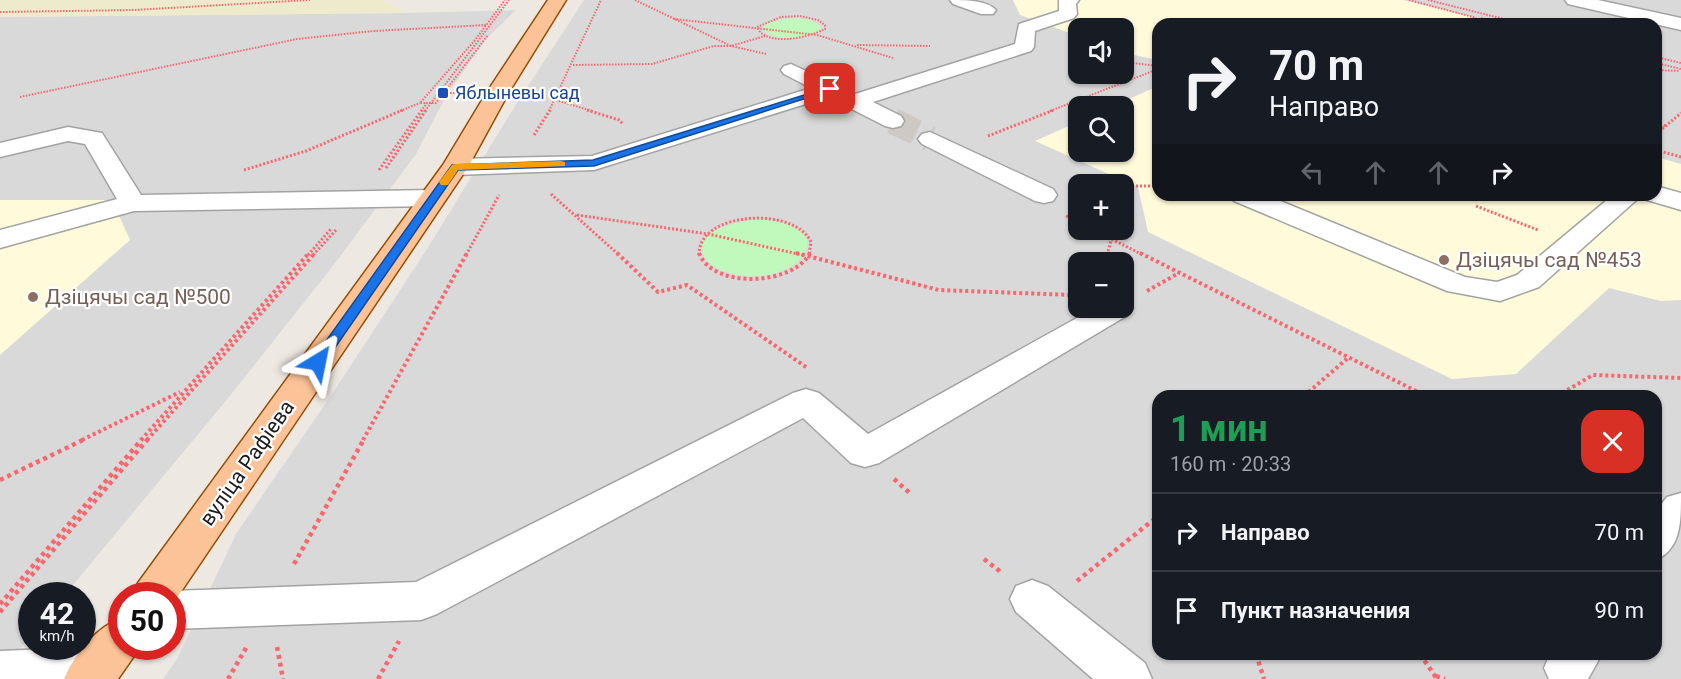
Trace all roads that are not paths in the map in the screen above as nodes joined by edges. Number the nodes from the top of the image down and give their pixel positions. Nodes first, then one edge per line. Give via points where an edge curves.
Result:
1 (557, 0) edge
2 (959, 0) edge
3 (1070, 0) edge
4 (1574, 0) edge
5 (987, 10) dead end
6 (1654, 18) edge
7 (1662, 20) edge
8 (1681, 24) edge
9 (791, 70) dead end
10 (830, 89) junction
11 (854, 101) junction
12 (893, 121) tunnel mouth
13 (941, 144) tunnel mouth
14 (0, 150) edge
15 (455, 167) junction
16 (1044, 195) dead end
17 (1662, 196) edge
18 (433, 198) junction
19 (1257, 201) edge
20 (1622, 201) edge
21 (1681, 202) edge
22 (133, 203) junction
23 (0, 239) edge
24 (1099, 318) edge
25 (1681, 508) edge
26 (1662, 535) edge
27 (164, 582) edge
28 (1038, 604) road end
29 (186, 609) edge
30 (102, 662) edge
31 (0, 673) edge
32 (1128, 679) edge

1 - 15 main road, вуліца Рафіева
2 - 5 lane
3 - 11 lane via 1068,14 1026,28 1024,46
4 - 6 lane
7 - 8 lane
9 - 10 lane
10 - 11 lane
10 - 15 lane via 594,163
11 - 12 lane
13 - 16 lane
14 - 22 lane via 68,134 94,138
15 - 18 main road, вуліца Рафіева
17 - 21 lane
18 - 22 lane
18 - 27 main road, вуліца Рафіева
19 - 20 lane via 1458,285 1500,291 1528,281
22 - 23 lane
24 - 29 lane via 865,453 806,401 421,601
25 - 26 lane
28 - 32 lane
30 - 31 lane

